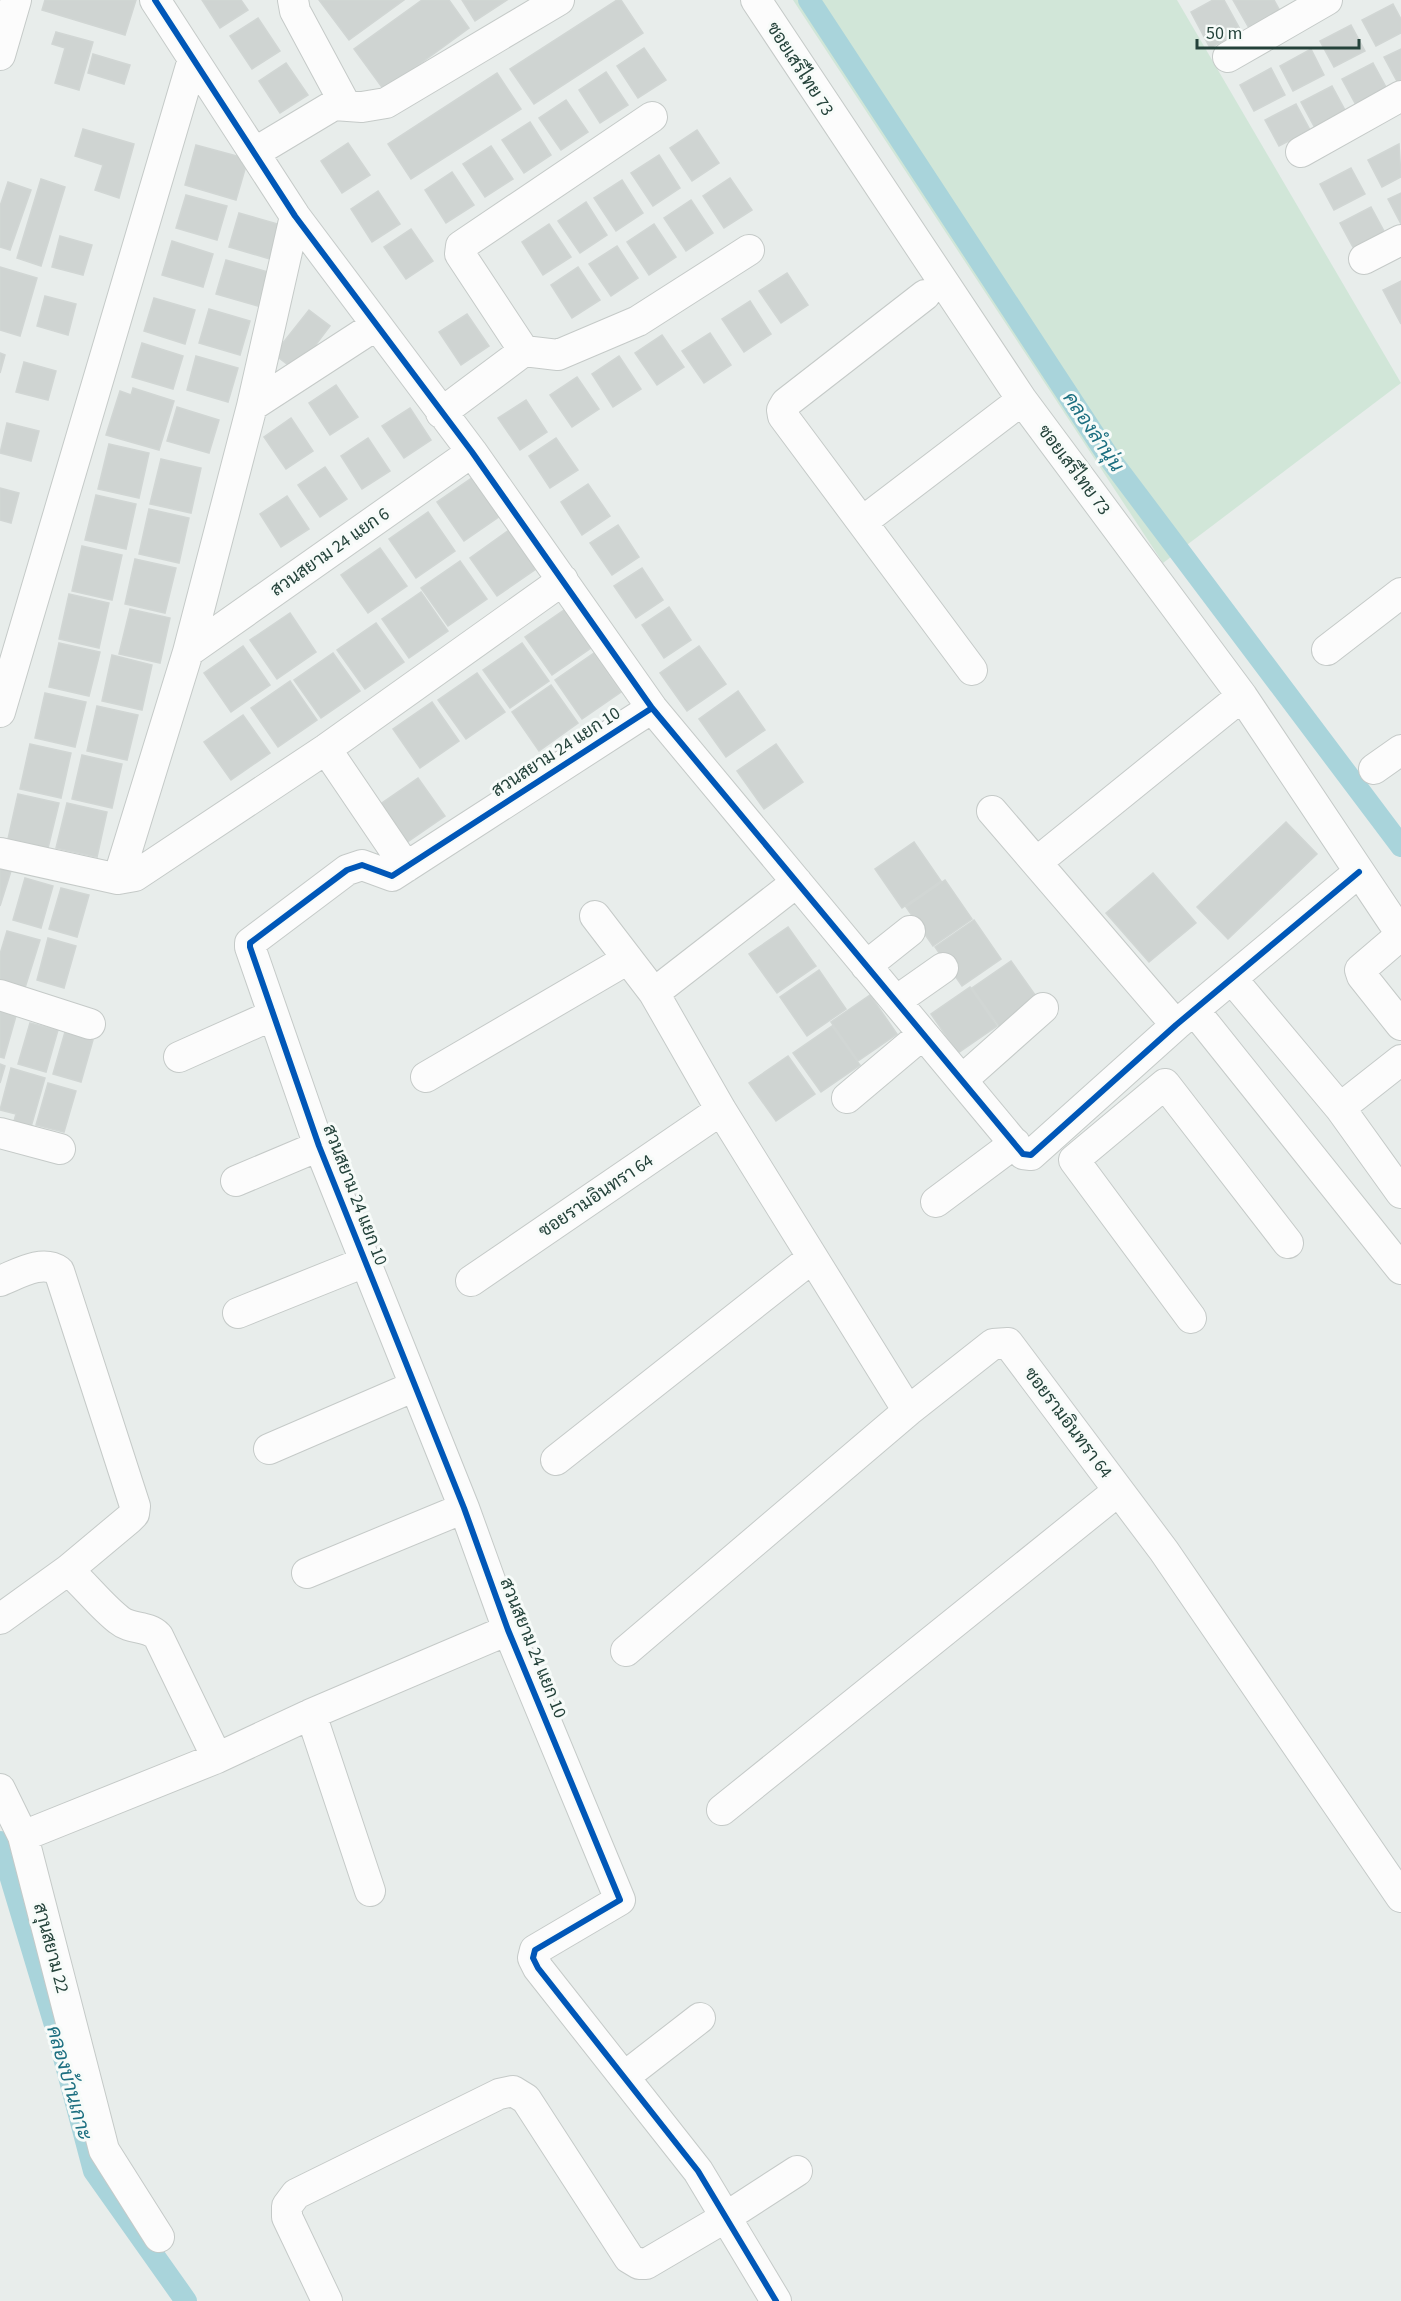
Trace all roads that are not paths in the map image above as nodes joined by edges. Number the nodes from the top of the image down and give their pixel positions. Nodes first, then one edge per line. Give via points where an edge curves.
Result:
1 (16, 0) edge
2 (155, 0) edge
3 (294, 0) edge
4 (558, 0) edge
5 (756, 0) edge
6 (1327, 0) edge
7 (0, 55) edge
8 (1228, 57) dead end
9 (193, 59) junction
10 (1401, 96) edge
11 (345, 104) junction
12 (652, 117) dead end
13 (1301, 152) dead end
14 (254, 153) junction
15 (295, 216) junction
16 (1401, 240) edge
17 (749, 250) dead end
18 (1364, 259) dead end
19 (925, 295) dead end
20 (375, 326) junction
21 (524, 351) junction
22 (1022, 400) junction
23 (252, 406) junction
24 (441, 413) junction
25 (472, 452) junction
26 (862, 522) junction
27 (563, 579) junction
28 (1401, 593) edge
29 (1327, 650) dead end
30 (188, 652) junction
31 (972, 670) dead end
32 (1242, 696) junction
33 (652, 708) junction
34 (0, 712) edge
35 (326, 749) junction
36 (1401, 750) edge
37 (1374, 769) dead end
38 (992, 811) dead end
39 (0, 853) edge
40 (1037, 862) junction
41 (406, 867) junction
42 (1359, 872) junction
43 (118, 879) junction
44 (797, 882) junction
45 (595, 915) dead end
46 (910, 931) dead end
47 (1401, 935) edge
48 (628, 959) junction
49 (866, 966) junction
50 (943, 969) dead end
51 (1232, 979) junction
52 (654, 993) junction
53 (0, 995) edge
54 (896, 1001) junction
55 (1043, 1008) dead end
56 (273, 1015) junction
57 (1185, 1017) junction
58 (90, 1023) dead end
59 (1401, 1024) edge
60 (923, 1034) junction
61 (179, 1057) dead end
62 (1138, 1059) junction
63 (1401, 1060) edge
64 (426, 1077) dead end
65 (962, 1080) junction
66 (1164, 1084) junction
67 (847, 1098) dead end
68 (1340, 1108) junction
69 (721, 1110) junction
70 (0, 1133) edge
71 (1015, 1143) junction
72 (319, 1146) junction
73 (60, 1149) dead end
74 (236, 1181) dead end
75 (1401, 1193) edge
76 (936, 1202) dead end
77 (1288, 1243) dead end
78 (812, 1258) junction
79 (365, 1262) junction
80 (1401, 1269) edge
81 (0, 1281) edge
82 (471, 1281) dead end
83 (238, 1313) dead end
84 (1191, 1318) dead end
85 (415, 1386) junction
86 (908, 1411) junction
87 (269, 1449) dead end
88 (556, 1460) dead end
89 (1118, 1491) junction
90 (464, 1508) junction
91 (68, 1570) junction
92 (308, 1573) dead end
93 (0, 1619) edge
94 (508, 1630) junction
95 (626, 1651) dead end
96 (311, 1714) junction
97 (217, 1758) junction
98 (0, 1789) edge
99 (722, 1810) dead end
100 (23, 1836) junction
101 (370, 1892) dead end
102 (1401, 1897) edge
103 (700, 2018) dead end
104 (624, 2077) junction
105 (797, 2171) dead end
106 (726, 2217) junction
107 (159, 2237) dead end
108 (327, 2301) edge
109 (776, 2301) edge

1 - 7 street
2 - 9 street
3 - 11 street
4 - 11 street via 386,103 362,107
5 - 22 street, ซอยเสรีไทย 73
6 - 8 street
9 - 14 street
9 - 34 street
10 - 13 street
11 - 14 street via 334,105
12 - 21 street via 460,246 460,254
14 - 15 street
15 - 20 street
15 - 23 street
16 - 18 street
17 - 21 street via 638,321 558,355
19 - 26 street via 786,402 782,410
20 - 23 street
20 - 24 street
21 - 24 street
22 - 26 street
22 - 32 street, ซอยเสรีไทย 73
23 - 30 street
24 - 25 street
25 - 27 street
25 - 30 street, สวนสยาม 24 แยก 6
26 - 31 street
27 - 33 street
27 - 35 street
28 - 29 street
30 - 43 street
32 - 40 street
32 - 42 street, ซอยเสรีไทย 73
33 - 41 street, สวนสยาม 24 แยก 10
33 - 44 street
35 - 41 street
35 - 43 street via 135,876
36 - 37 street
38 - 40 street
39 - 43 street
40 - 57 street
41 - 56 street, สวนสยาม 24 แยก 10 via 390,876 362,865 347,870 250,943
42 - 47 street, ซอยเสรีไทย 73
42 - 51 street
44 - 49 street
44 - 52 street
45 - 48 street
46 - 49 street
47 - 59 street via 1360,970
48 - 52 street
48 - 64 street
49 - 54 street
50 - 54 street
51 - 57 street
51 - 68 street
52 - 69 street
53 - 58 street
54 - 60 street
55 - 65 street
56 - 61 street
56 - 72 street, สวนสยาม 24 แยก 10
57 - 62 street
57 - 80 street
60 - 65 street
60 - 67 street
62 - 66 street
62 - 71 street via 1031,1155 1023,1154
63 - 68 street
65 - 71 street
66 - 77 street
66 - 84 street via 1074,1160
68 - 75 street
69 - 78 street
69 - 82 street, ซอยรามอินทรา 64
70 - 73 street
71 - 76 street
72 - 74 street
72 - 79 street, สวนสยาม 24 แยก 10
78 - 86 street
78 - 88 street
79 - 83 street
79 - 85 street, สวนสยาม 24 แยก 10
81 - 91 street via 43,1266 59,1271 135,1506 129,1519
85 - 87 street
85 - 90 street, สวนสยาม 24 แยก 10
86 - 89 street, ซอยรามอินทรา 64 via 993,1344 1008,1343
86 - 95 street
89 - 99 street
89 - 102 street, ซอยรามอินทรา 64 via 1164,1551
90 - 92 street
90 - 94 street, สวนสยาม 24 แยก 10
91 - 93 street
91 - 97 street via 119,1620 158,1636
94 - 96 street
94 - 104 street, สวนสยาม 24 แยก 10 via 620,1900 535,1950 533,1958
96 - 97 street
96 - 101 street
97 - 100 street
98 - 100 street, สาุนสยาม 22
100 - 107 street, สาุนสยาม 22 via 104,2150
103 - 104 street
104 - 106 street via 698,2171
105 - 106 street
106 - 108 street via 646,2264 629,2258 526,2099 513,2091 499,2094 296,2194 287,2206 287,2217
106 - 109 street

